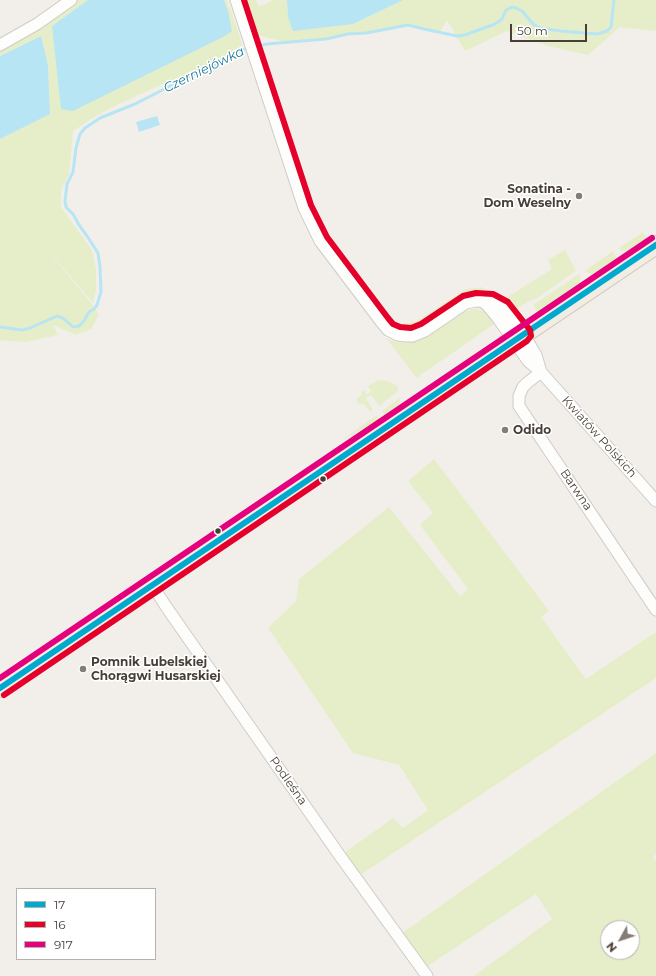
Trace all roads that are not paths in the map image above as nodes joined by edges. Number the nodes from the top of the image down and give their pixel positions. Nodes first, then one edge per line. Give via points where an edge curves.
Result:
1 (71, 0) edge
2 (236, 0) edge
3 (0, 45) edge
4 (656, 245) edge
5 (518, 337) junction
6 (541, 372) junction
7 (656, 501) edge
8 (152, 585) junction
9 (656, 610) edge
10 (0, 688) edge
11 (427, 976) edge

1 - 3 street via 37,24
2 - 5 street, Kwiatów Polskich via 304,208 320,241 385,327 402,336 416,335 462,306 473,301 481,301
4 - 5 main road
5 - 6 street, Kwiatów Polskich via 528,360
5 - 8 main road
6 - 7 street, Kwiatów Polskich
6 - 9 street, Barwna via 523,387 519,396 519,406
8 - 10 main road
8 - 11 street, Podleśna via 340,856

